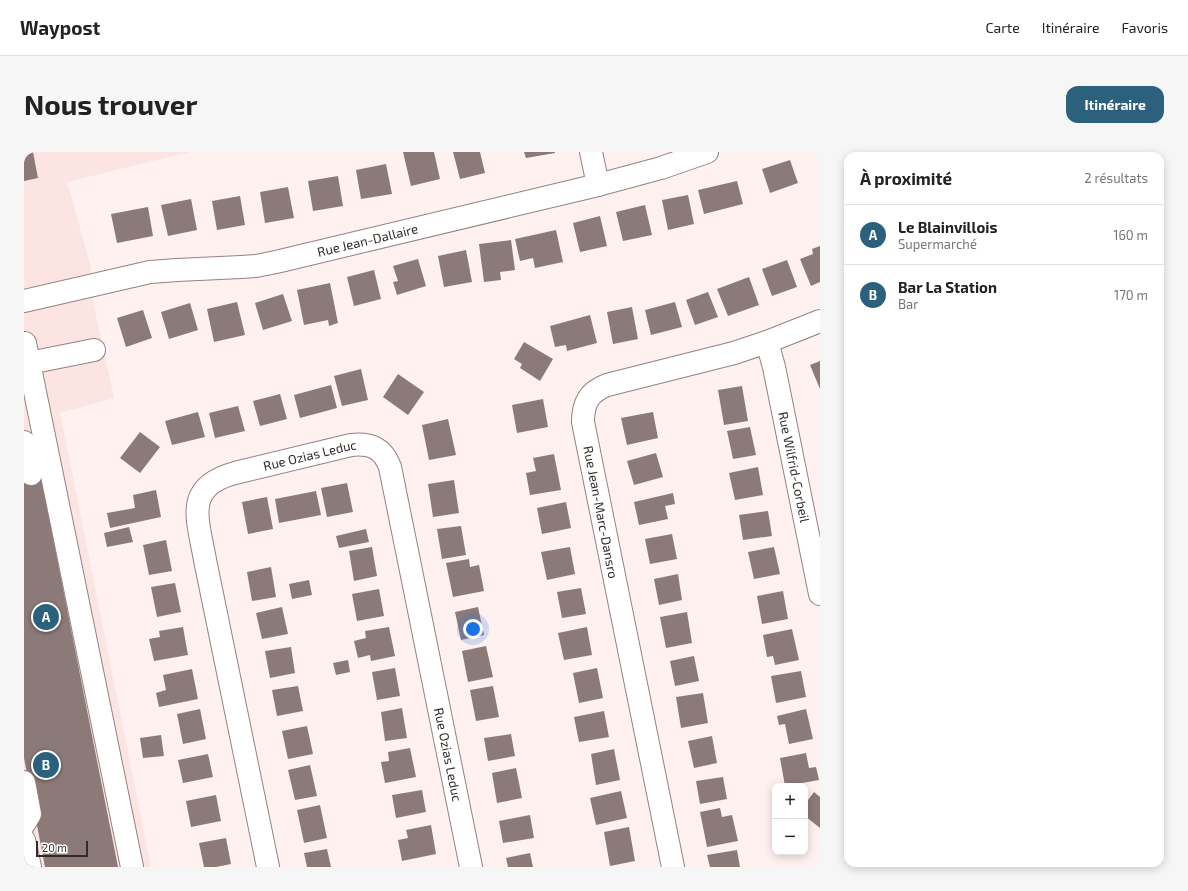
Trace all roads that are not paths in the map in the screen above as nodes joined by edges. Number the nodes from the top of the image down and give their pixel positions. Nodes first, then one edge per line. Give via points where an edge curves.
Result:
1 (591, 152) edge
2 (707, 152) edge
3 (598, 185) junction
4 (24, 301) edge
5 (820, 321) edge
6 (767, 342) junction
7 (94, 350) dead end
8 (26, 353) edge
9 (24, 442) edge
10 (31, 474) dead end
11 (820, 594) edge
12 (24, 782) edge
13 (24, 824) edge
14 (24, 840) edge
15 (30, 867) edge
16 (132, 867) edge
17 (268, 867) edge
18 (471, 867) edge
19 (673, 867) edge

1 - 3 street
2 - 3 street, Rue Jean-Dallaire
3 - 4 street, Rue Jean-Dallaire via 276,262 150,272
5 - 6 street, Rue Jean-Marc-Dansro
6 - 11 street, Rue Wilfrid-Corbeil
6 - 19 street, Rue Jean-Marc-Dansro via 600,388 590,396 583,414
7 - 8 street
8 - 16 street
9 - 10 street
12 - 13 street via 30,814
14 - 15 street
17 - 18 street, Rue Ozias Leduc via 205,560 197,508 206,488 218,479 360,444 379,451 390,467

